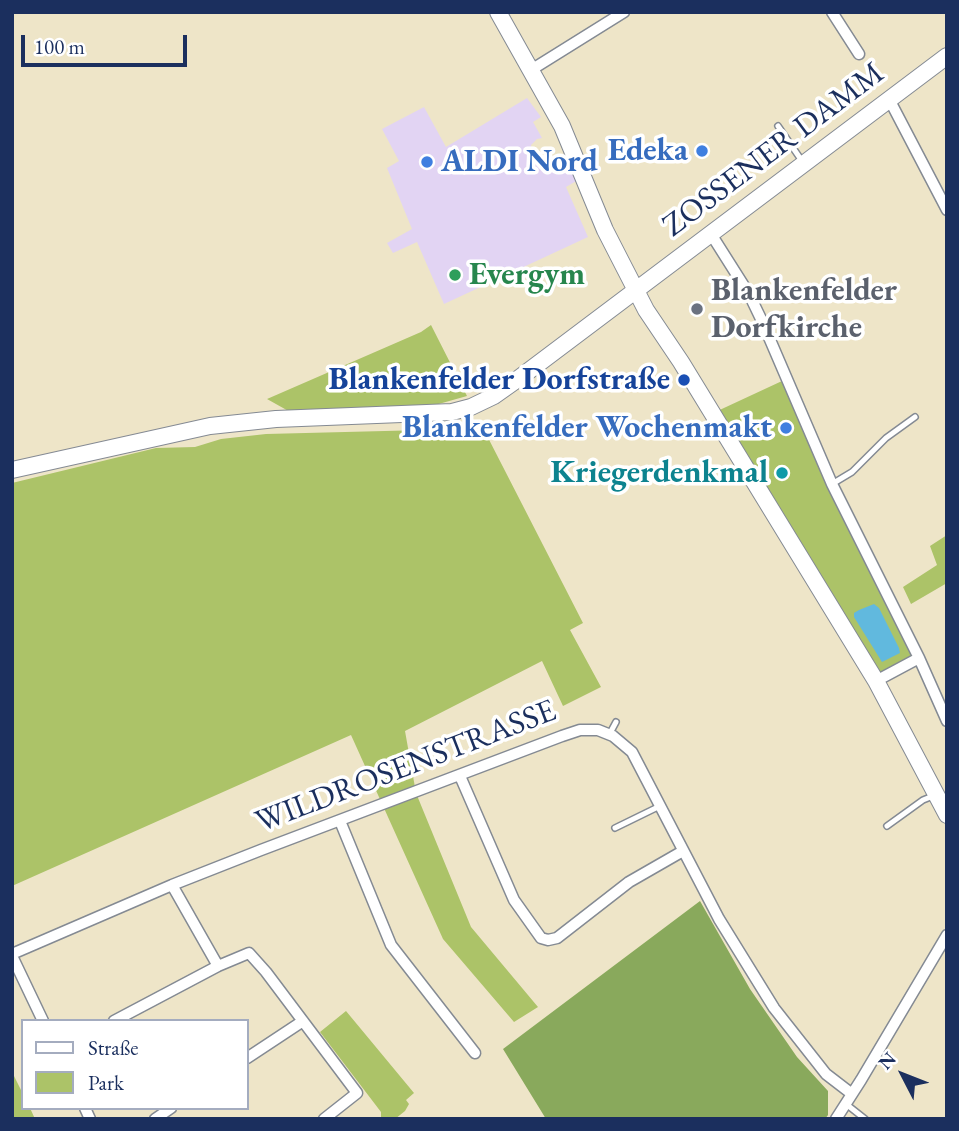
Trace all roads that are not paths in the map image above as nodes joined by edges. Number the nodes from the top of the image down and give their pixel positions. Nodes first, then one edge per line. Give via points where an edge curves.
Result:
1 (498, 12) edge
2 (624, 12) edge
3 (832, 12) edge
4 (859, 54) dead end
5 (947, 56) edge
6 (531, 70) junction
7 (889, 99) junction
8 (778, 126) dead end
9 (804, 163) junction
10 (947, 210) edge
11 (711, 234) junction
12 (635, 290) junction
13 (915, 417) dead end
14 (12, 470) edge
15 (832, 484) junction
16 (919, 658) junction
17 (876, 681) junction
18 (947, 721) edge
19 (616, 722) dead end
20 (609, 734) junction
21 (460, 776) junction
22 (936, 794) junction
23 (660, 806) junction
24 (947, 815) edge
25 (340, 821) junction
26 (887, 826) dead end
27 (615, 828) dead end
28 (683, 851) junction
29 (172, 885) junction
30 (947, 935) edge
31 (12, 955) edge
32 (218, 966) junction
33 (42, 1019) edge
34 (118, 1019) edge
35 (303, 1021) junction
36 (475, 1053) dead end
37 (248, 1057) edge
38 (849, 1099) junction
39 (324, 1119) edge
40 (836, 1119) edge
41 (865, 1119) edge

1 - 6 main road
2 - 6 street
3 - 4 street
5 - 7 main road, ZOSSENER DAMM
6 - 12 main road via 562,126
7 - 9 main road, ZOSSENER DAMM
7 - 10 street
8 - 9 lane
9 - 11 main road, ZOSSENER DAMM
11 - 12 main road, ZOSSENER DAMM
11 - 15 street via 762,321
12 - 14 main road, ZOSSENER DAMM via 494,396 471,407 452,412 210,426
12 - 17 main road
13 - 15 lane
15 - 16 street
16 - 17 street
16 - 18 street
17 - 22 main road
19 - 20 lane
20 - 21 street, WILDROSENSTRASSE via 580,730
20 - 23 street via 632,752
21 - 25 street, WILDROSENSTRASSE
21 - 28 street via 514,900 541,938 557,938 629,882
22 - 24 main road
22 - 26 lane
23 - 27 lane
23 - 28 street
25 - 29 street, WILDROSENSTRASSE
25 - 36 street via 391,945
28 - 38 street via 774,1007
29 - 31 street, WILDROSENSTRASSE
29 - 32 street
30 - 38 street
31 - 33 street
32 - 34 street
32 - 35 street via 249,953
35 - 37 street
35 - 39 street via 357,1093
38 - 40 street
38 - 41 lane

